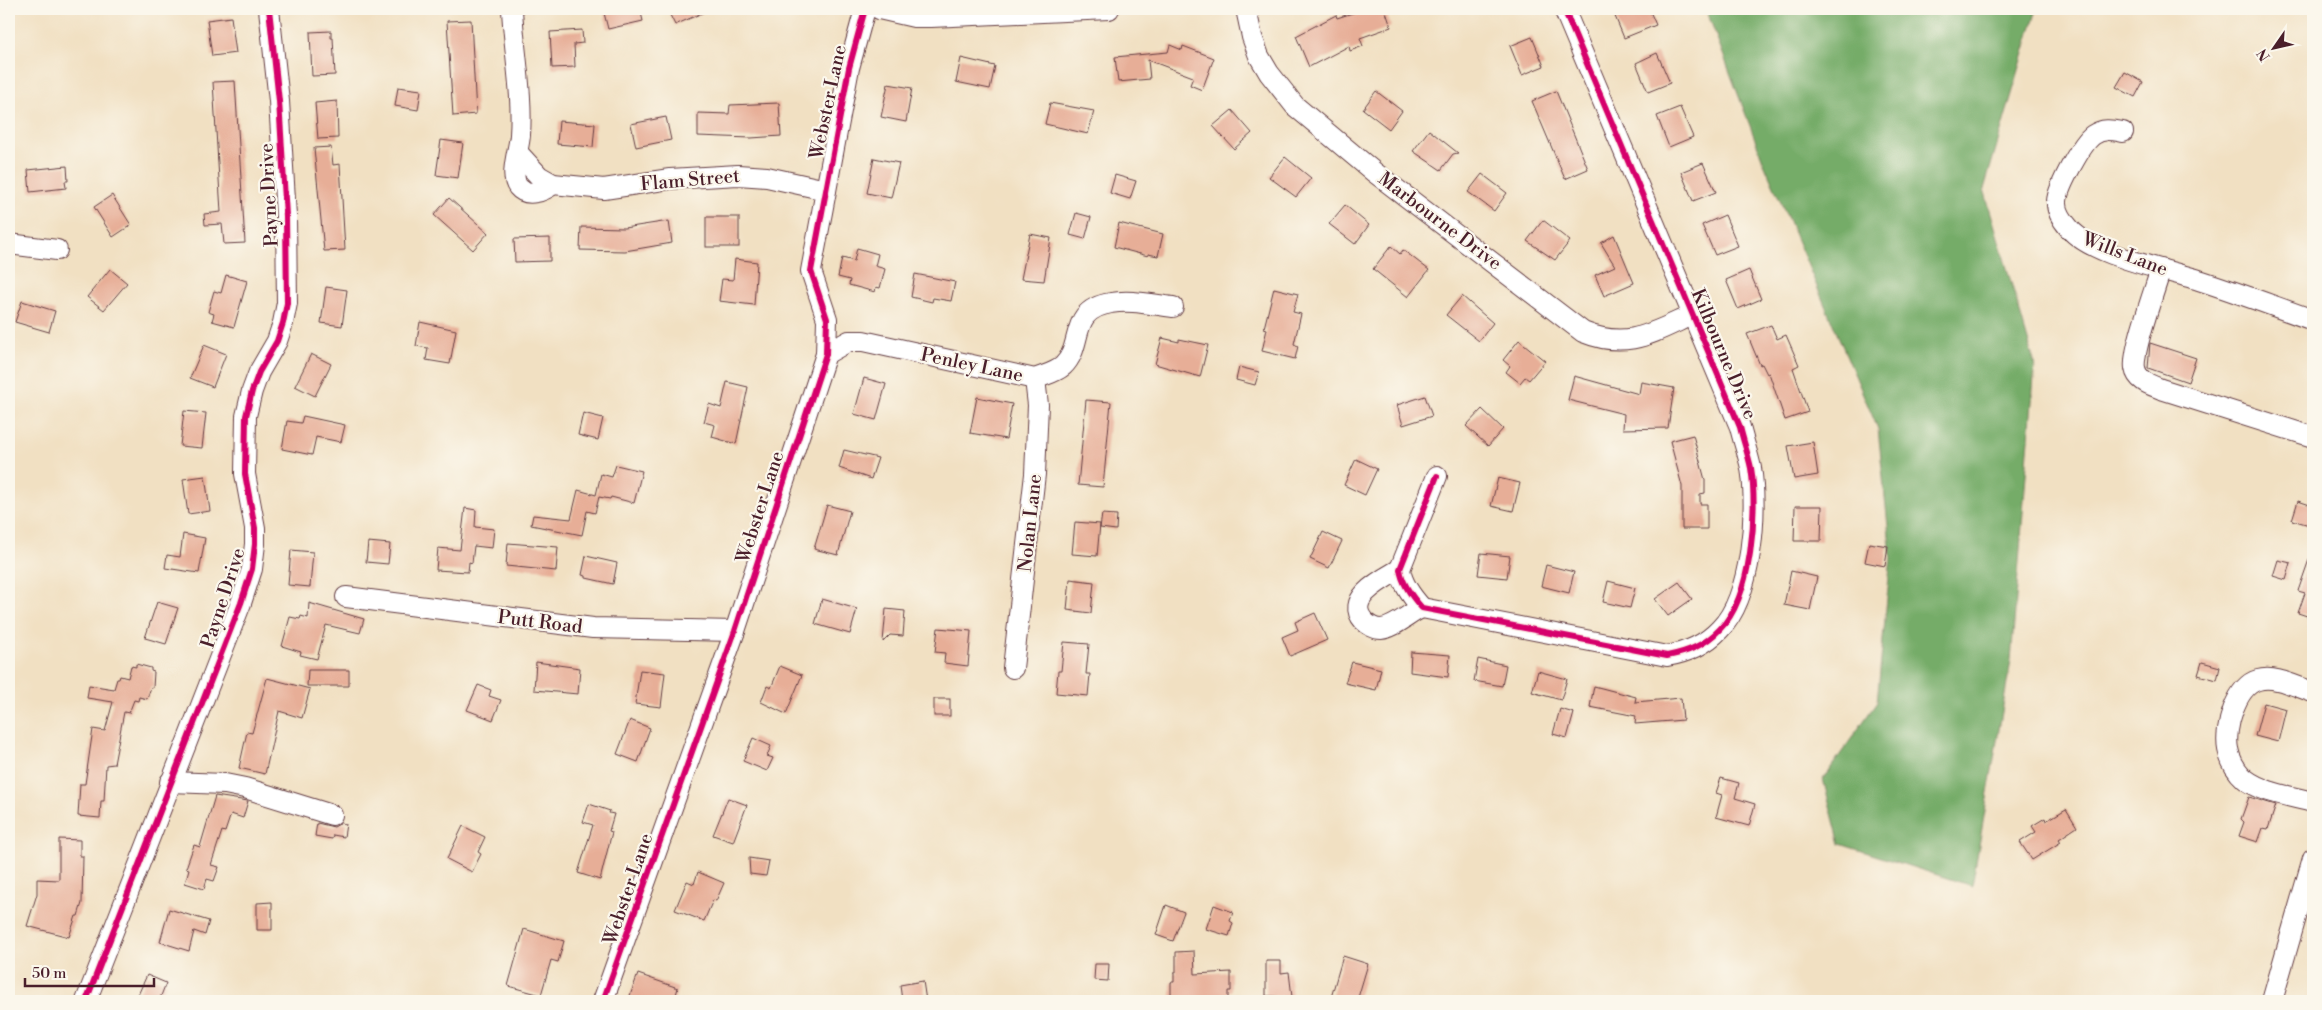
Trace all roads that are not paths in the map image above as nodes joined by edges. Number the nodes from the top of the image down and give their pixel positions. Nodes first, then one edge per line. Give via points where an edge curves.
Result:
1 (269, 9) edge
2 (512, 9) edge
3 (865, 9) edge
4 (879, 9) edge
5 (1109, 9) edge
6 (1246, 9) edge
7 (1564, 9) edge
8 (2122, 132) dead end
9 (826, 190) junction
10 (9, 244) edge
11 (57, 250) dead end
12 (2161, 269) junction
13 (1173, 307) dead end
14 (1692, 315) junction
15 (2313, 320) edge
16 (826, 354) junction
17 (1035, 379) junction
18 (2313, 436) edge
19 (1437, 476) dead end
20 (1400, 569) junction
21 (346, 597) dead end
22 (1422, 608) junction
23 (735, 631) junction
24 (1013, 668) dead end
25 (2313, 692) edge
26 (170, 782) junction
27 (2313, 802) edge
28 (332, 815) dead end
29 (2313, 858) edge
30 (86, 1001) edge
31 (603, 1001) edge
32 (2272, 1001) edge

1 - 26 street, Payne Drive via 279,101 287,303 277,341 252,390 246,416 245,474 255,528 252,569
2 - 9 street, Flam Street via 520,104 519,154 539,176 553,184 604,189 670,179 738,175 767,177
3 - 9 street, Webster Lane via 849,68
4 - 5 street via 914,17
6 - 14 street, Marbourne Drive via 1259,56 1295,106 1374,172 1584,332 1624,341 1647,336
7 - 14 street, Kilbourne Drive
8 - 12 street, Wills Lane via 2103,130 2085,143 2059,192 2058,211 2067,227 2083,242
9 - 16 street, Webster Lane via 811,271 827,319
10 - 11 street
12 - 15 street, Wills Lane
12 - 18 street via 2136,351 2134,368 2137,375 2147,384 2161,389
13 - 17 street, Penley Lane via 1131,302 1099,306 1083,318 1066,363
14 - 22 street, Kilbourne Drive via 1740,427 1751,468 1753,536 1737,603 1721,628 1697,647 1667,656
16 - 17 street, Penley Lane via 849,341 863,341
16 - 23 street, Webster Lane
17 - 24 street, Nolan Lane via 1038,405 1035,474
19 - 20 street
20 - 22 street via 1412,598
20 - 22 street via 1360,599 1359,614 1372,627 1381,629
21 - 23 street, Putt Road via 592,628
23 - 31 street, Webster Lane
25 - 27 street via 2278,680 2256,680 2236,701 2227,740 2233,764 2246,780 2265,789
26 - 28 street via 245,788
26 - 30 street, Payne Drive
29 - 32 street

